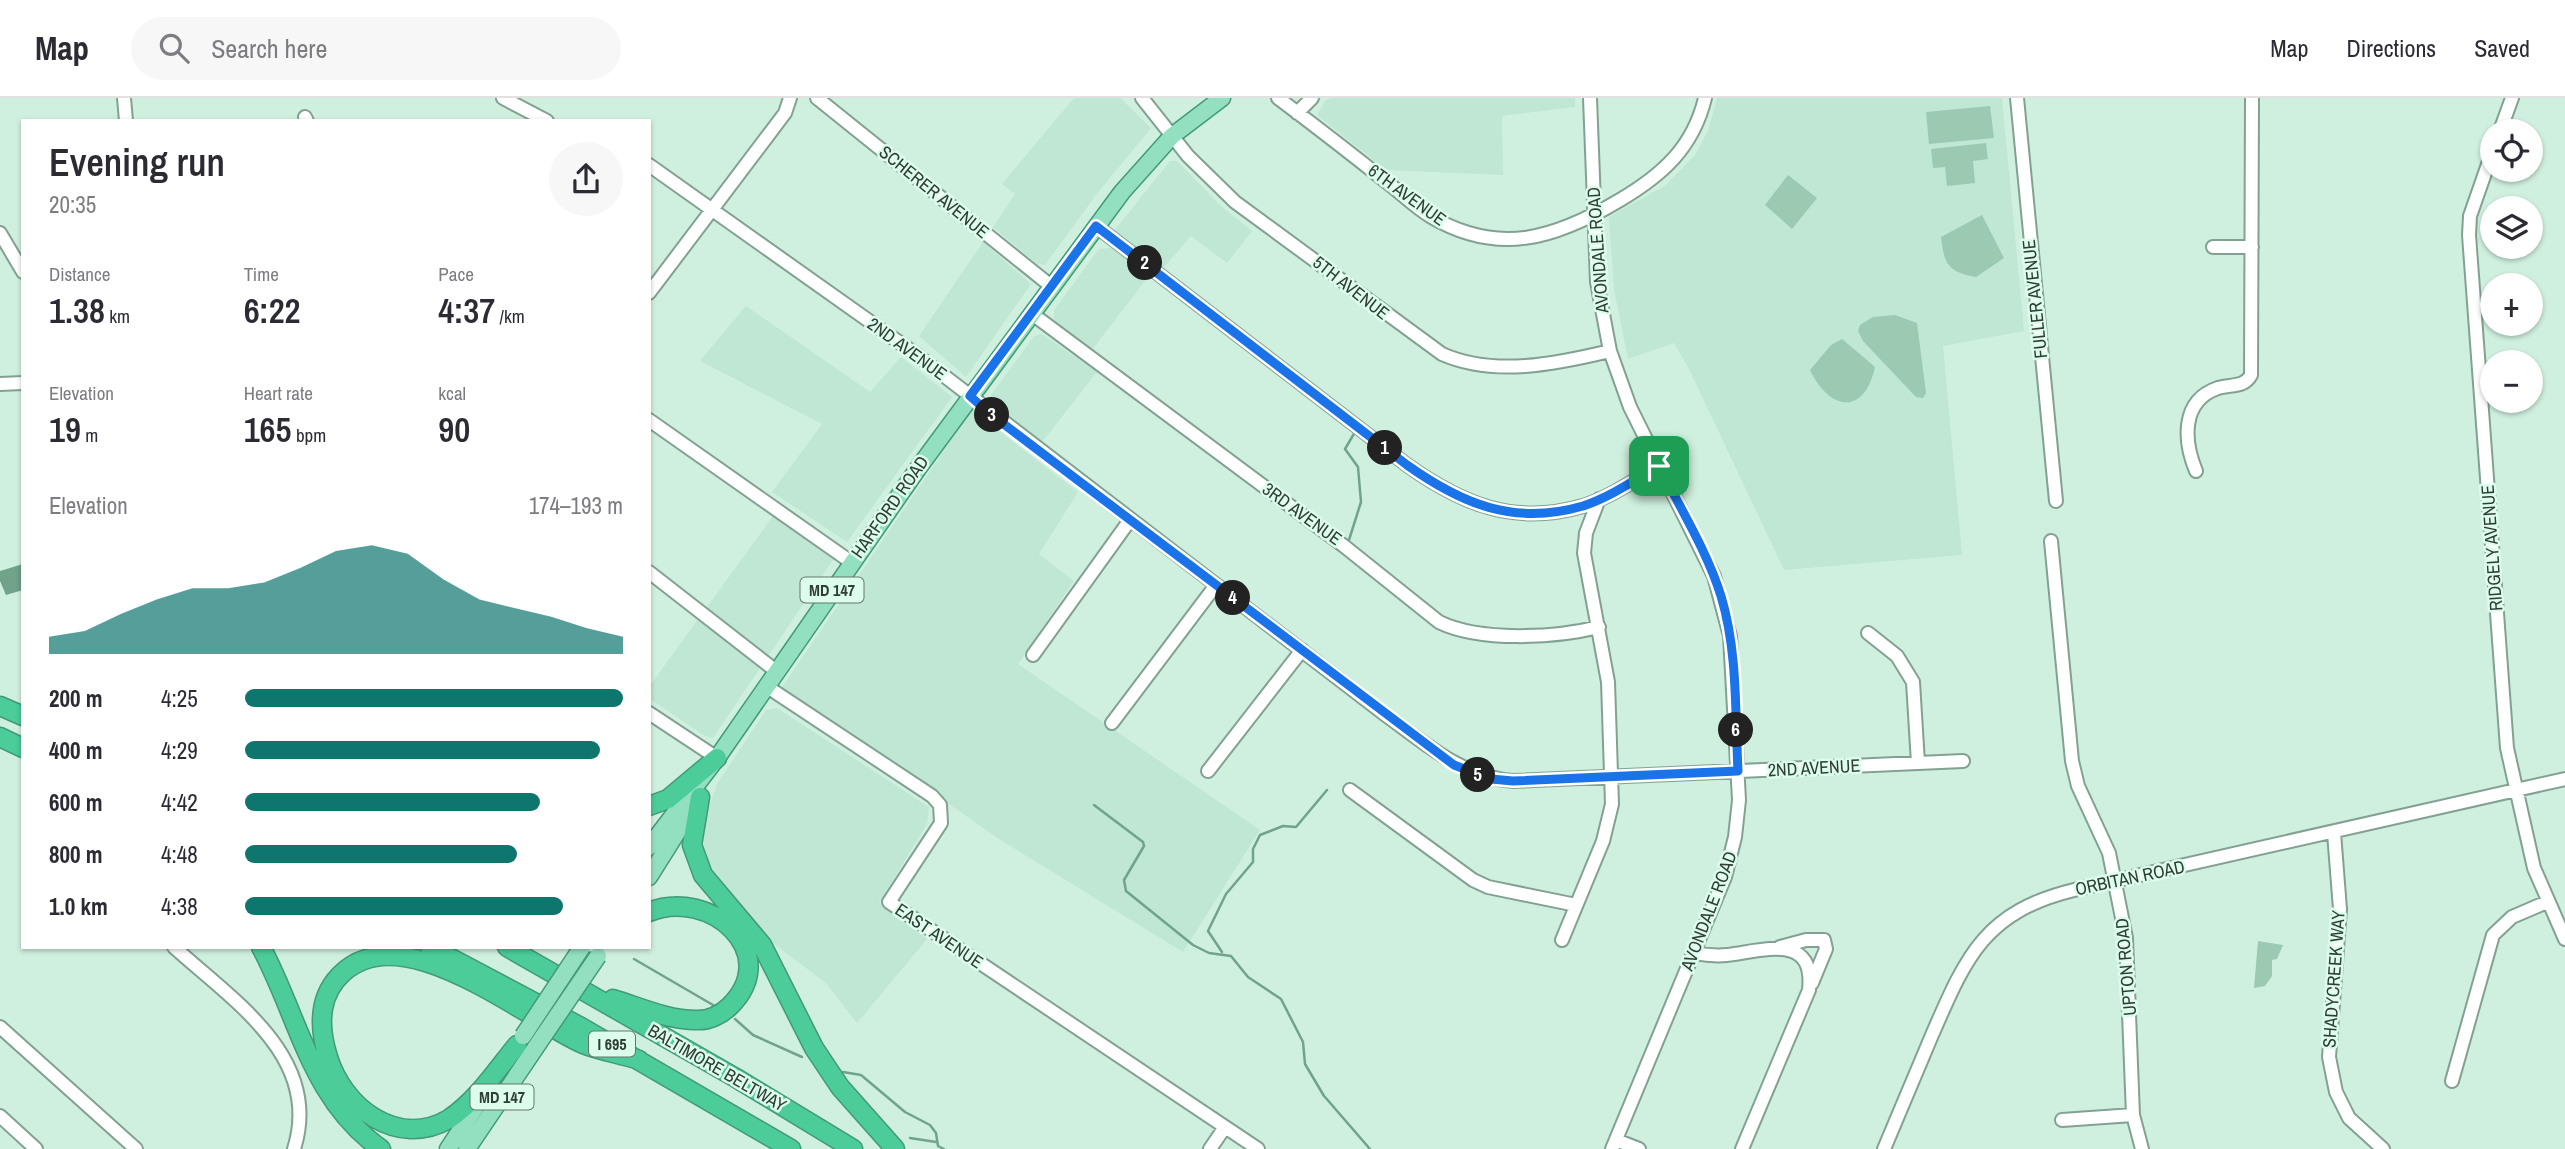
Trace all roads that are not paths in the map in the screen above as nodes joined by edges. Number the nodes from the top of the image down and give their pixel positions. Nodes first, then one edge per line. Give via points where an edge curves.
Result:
1 (124, 98) edge
2 (503, 98) edge
3 (790, 98) edge
4 (817, 98) edge
5 (1142, 98) edge
6 (1222, 98) edge
7 (1278, 98) edge
8 (1312, 98) edge
9 (1590, 98) edge
10 (1705, 98) edge
11 (2017, 98) edge
12 (2252, 98) edge
13 (2512, 98) edge
14 (1297, 113) junction
15 (126, 119) edge
16 (543, 119) edge
17 (2504, 119) edge
18 (1172, 136) junction
19 (651, 166) edge
20 (2482, 182) edge
21 (711, 208) junction
22 (1594, 216) junction
23 (1096, 226) junction
24 (1, 236) edge
25 (2213, 247) dead end
26 (2252, 247) junction
27 (21, 269) edge
28 (1051, 286) junction
29 (651, 290) edge
30 (1031, 313) junction
31 (1610, 351) junction
32 (21, 383) edge
33 (0, 384) edge
34 (970, 396) junction
35 (651, 420) edge
36 (1659, 466) junction
37 (2196, 471) dead end
38 (1600, 499) junction
39 (2056, 501) dead end
40 (1130, 520) junction
41 (2051, 541) dead end
42 (851, 562) junction
43 (651, 574) edge
44 (1216, 585) junction
45 (1598, 627) junction
46 (1868, 633) dead end
47 (1302, 650) junction
48 (1033, 655) dead end
49 (776, 671) junction
50 (766, 686) junction
51 (0, 696) edge
52 (21, 705) edge
53 (0, 706) edge
54 (651, 714) edge
55 (21, 715) edge
56 (1112, 723) dead end
57 (0, 737) edge
58 (21, 747) edge
59 (0, 749) edge
60 (21, 758) edge
61 (717, 758) junction
62 (1964, 761) dead end
63 (1918, 763) junction
64 (1209, 771) dead end
65 (1738, 771) junction
66 (1613, 776) junction
67 (2565, 779) edge
68 (1350, 790) dead end
69 (2515, 790) junction
70 (700, 797) junction
71 (651, 805) edge
72 (2334, 833) junction
73 (651, 844) edge
74 (651, 874) edge
75 (2116, 881) junction
76 (2547, 902) junction
77 (1576, 905) junction
78 (651, 911) edge
79 (2565, 939) edge
80 (1562, 940) dead end
81 (1780, 947) junction
82 (176, 949) edge
83 (262, 949) edge
84 (434, 949) edge
85 (511, 949) edge
86 (520, 949) edge
87 (581, 949) edge
88 (601, 951) edge
89 (1694, 953) junction
90 (533, 960) junction
91 (1809, 990) junction
92 (587, 992) junction
93 (0, 1027) edge
94 (520, 1040) junction
95 (639, 1060) junction
96 (2452, 1081) dead end
97 (2133, 1115) junction
98 (0, 1116) edge
99 (2062, 1120) dead end
100 (354, 1126) junction
101 (1225, 1128) junction
102 (1614, 1144) edge
103 (36, 1149) edge
104 (136, 1149) edge
105 (294, 1149) edge
106 (381, 1149) edge
107 (393, 1149) edge
108 (448, 1149) edge
109 (467, 1149) edge
110 (791, 1149) edge
111 (853, 1149) edge
112 (895, 1149) edge
113 (1210, 1149) edge
114 (1258, 1149) edge
115 (1639, 1149) edge
116 (1742, 1149) edge
117 (1884, 1149) edge
118 (2142, 1149) edge
119 (2382, 1149) edge

1 - 15 street
2 - 16 street
3 - 21 street via 785,113
4 - 28 street, SCHERER AVENUE
5 - 18 street, 5TH AVENUE
6 - 18 main road, MD 147
7 - 14 street, 6TH AVENUE
8 - 14 street
9 - 22 street, AVONDALE ROAD
10 - 22 street, 6TH AVENUE via 1687,145 1663,172
11 - 39 street, FULLER AVENUE
12 - 26 street
13 - 17 street
14 - 22 street, 6TH AVENUE via 1427,214 1463,231 1495,239 1536,238
18 - 23 main road, MD 147
18 - 31 street, 5TH AVENUE via 1235,202 1441,354 1459,362 1495,366 1556,362
19 - 21 street, 2ND AVENUE
20 - 69 street, RIDGELY AVENUE via 2470,216 2470,255 2505,733
21 - 29 street
21 - 34 street, 2ND AVENUE
22 - 31 street, AVONDALE ROAD via 1597,282
23 - 28 main road, MD 147
23 - 38 street via 1445,492 1489,508 1537,513
24 - 27 street
25 - 26 street
26 - 37 street via 2251,375 2241,384 2207,393 2192,409 2187,439
28 - 30 main road, MD 147
30 - 34 main road, MD 147
30 - 45 street, 3RD AVENUE via 1344,546 1438,622 1480,635
31 - 36 street, AVONDALE ROAD via 1630,407
32 - 33 street
34 - 40 street, 2ND AVENUE
34 - 42 main road, HARFORD ROAD / MD 147
35 - 42 street
36 - 38 street
36 - 65 street, AVONDALE ROAD via 1714,576 1727,618
38 - 45 street via 1584,548
40 - 44 street, 2ND AVENUE
40 - 48 street
41 - 75 street, UPTON ROAD via 2072,761
42 - 49 main road, HARFORD ROAD / MD 147
43 - 49 street
44 - 47 street, 2ND AVENUE
44 - 56 street
45 - 66 street via 1608,681
46 - 63 street via 1897,656 1913,682
47 - 64 street
47 - 66 street, 2ND AVENUE via 1441,756 1474,774 1513,781
49 - 50 main road, HARFORD ROAD / MD 147
50 - 61 main road, HARFORD ROAD / MD 147
50 - 101 street, EAST AVENUE via 940,805 941,823 889,902
51 - 52 highway
53 - 55 highway
54 - 61 street
57 - 58 highway
59 - 60 highway
61 - 70 main road, HARFORD ROAD / MD 147
61 - 71 highway via 668,799
61 - 73 main road, HARFORD ROAD / MD 147
62 - 63 street, 2ND AVENUE
63 - 65 street, 2ND AVENUE
65 - 66 street, 2ND AVENUE
65 - 89 street, AVONDALE ROAD via 1733,847
66 - 77 street via 1606,832
67 - 69 street, ORBITAN ROAD
68 - 77 street via 1473,880
69 - 72 street, ORBITAN ROAD
69 - 76 street, RIDGELY AVENUE
70 - 74 main road, HARFORD ROAD / MD 147
70 - 112 highway via 692,845 703,875 762,946 814,1048 840,1087
72 - 75 street, ORBITAN ROAD
72 - 119 street, SHADYCREEK WAY via 2340,909 2329,1058 2336,1092 2349,1118
75 - 97 street, UPTON ROAD via 2129,963
75 - 117 street, ORBITAN ROAD via 2033,902 1977,946 1961,969
76 - 79 street, RIDGELY AVENUE
76 - 96 street via 2512,917 2493,935
77 - 80 street
78 - 92 highway via 669,906 697,908 731,927 742,941 747,960 738,998 724,1011 698,1021
81 - 89 street via 1715,956
81 - 91 street via 1800,956 1808,966
81 - 91 street via 1824,940 1826,949
82 - 105 street via 277,1045 298,1094
83 - 100 highway via 321,1084
84 - 95 highway, BALTIMORE BELTWAY / I 695
85 - 90 highway, BALTIMORE BELTWAY / I 695
86 - 90 highway
87 - 94 main road, MD 147, bridge
88 - 109 main road, MD 147, bridge
89 - 102 street, AVONDALE ROAD
90 - 92 highway, BALTIMORE BELTWAY / I 695
91 - 116 street
92 - 111 highway, BALTIMORE BELTWAY / I 695
93 - 104 street
94 - 95 highway via 477,1095 447,1121 399,1130 366,1115 340,1083 324,1047 323,1009 330,989 345,971 368,958 402,957 454,973 583,1044
94 - 108 main road, MD 147
95 - 110 highway, BALTIMORE BELTWAY / I 695
97 - 99 street
97 - 118 street, UPTON ROAD
98 - 103 street
100 - 106 highway
100 - 107 highway
101 - 113 street
101 - 114 street, EAST AVENUE
102 - 115 street

